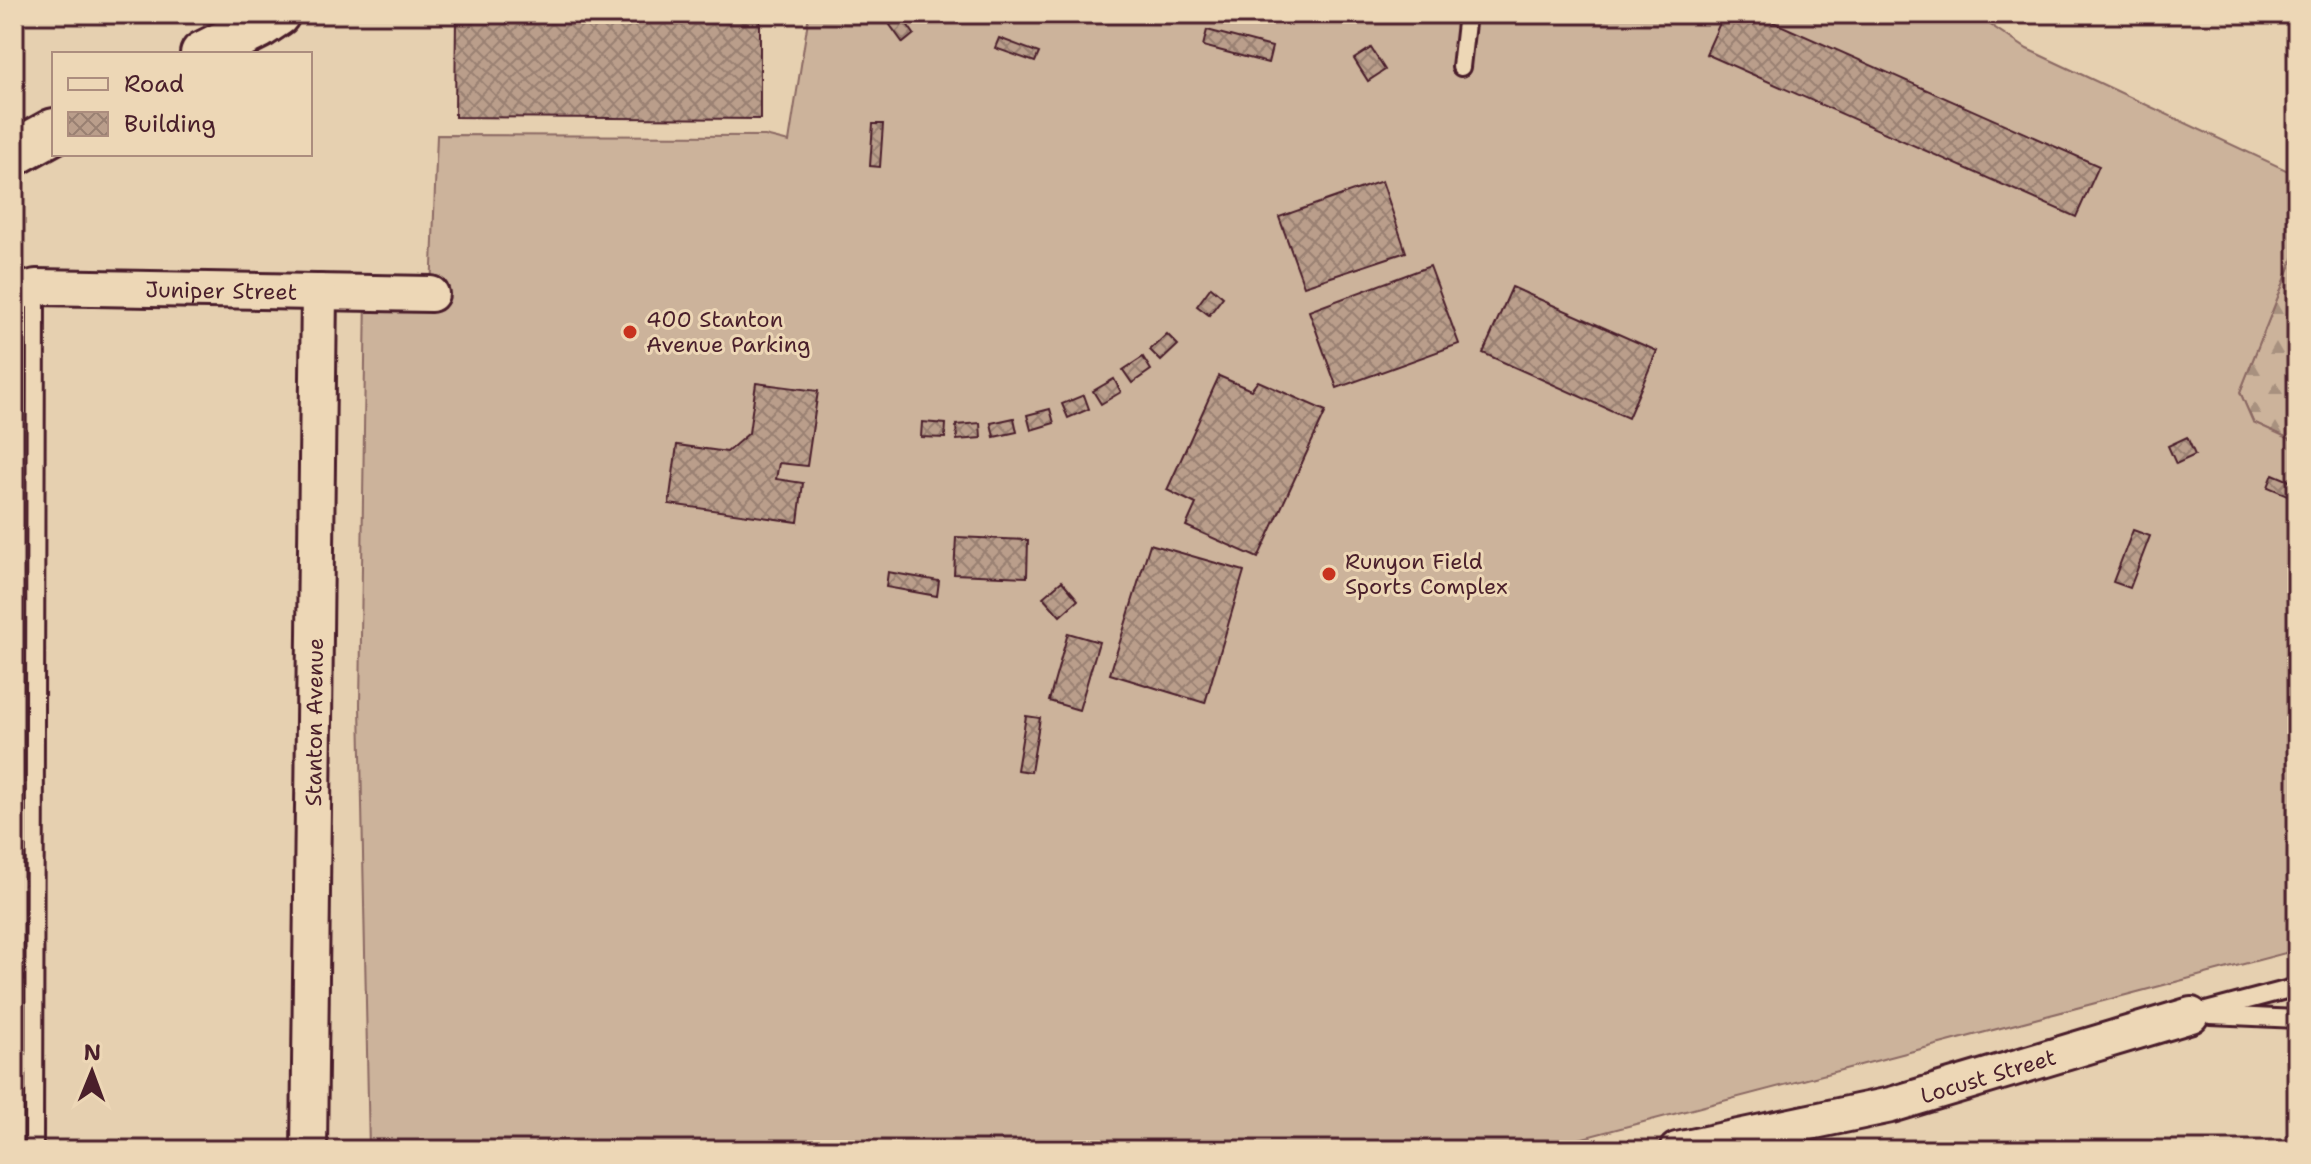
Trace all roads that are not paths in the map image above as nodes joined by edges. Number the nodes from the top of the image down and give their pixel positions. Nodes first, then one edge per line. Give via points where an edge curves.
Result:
1 (277, 14) edge
2 (1467, 14) edge
3 (207, 52) edge
4 (1461, 67) dead end
5 (52, 132) edge
6 (14, 153) edge
7 (25, 290) edge
8 (319, 292) junction
9 (431, 294) dead end
10 (2297, 987) edge
11 (2191, 1015) junction
12 (2297, 1019) edge
13 (34, 1150) edge
14 (309, 1150) edge
15 (1677, 1150) edge

1 - 3 highway
2 - 4 lane
5 - 6 highway
7 - 8 street, Juniper Street
7 - 13 lane
8 - 9 street, Juniper Street
8 - 14 street, Stanton Avenue
10 - 11 lane, Locust Street
11 - 12 lane
11 - 15 street, Locust Street via 1891,1105

